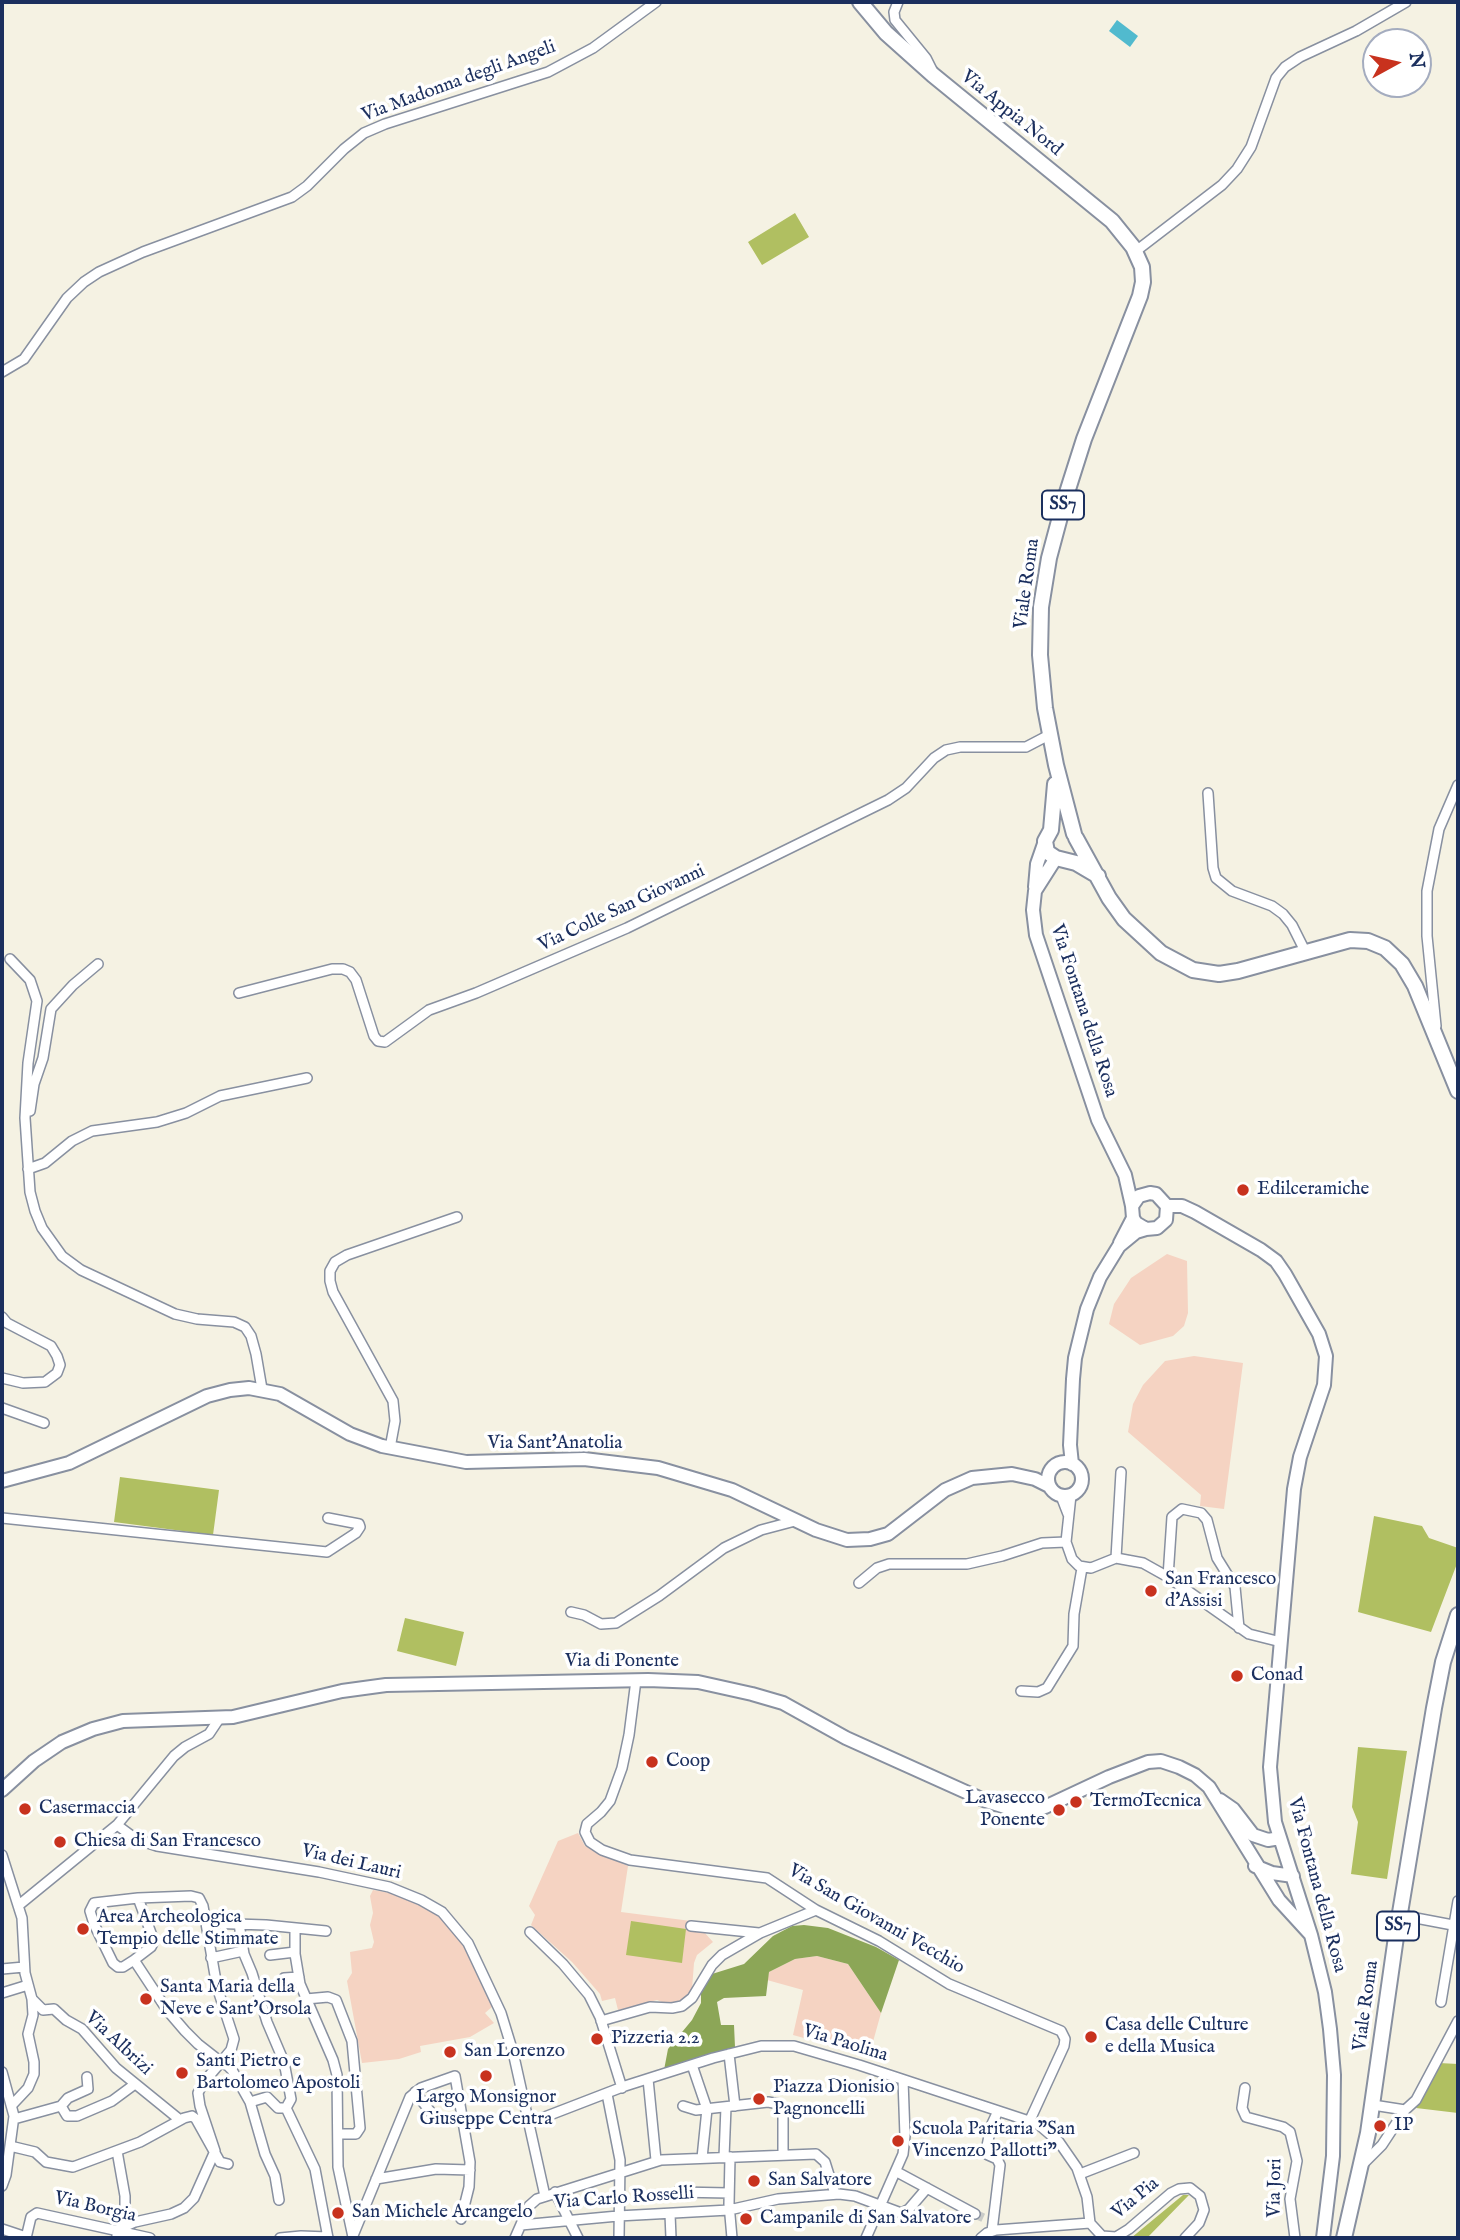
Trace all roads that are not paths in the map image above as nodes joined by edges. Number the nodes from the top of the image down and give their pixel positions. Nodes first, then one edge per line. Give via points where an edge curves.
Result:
1 (656, 2) edge
2 (860, 2) edge
3 (898, 2) edge
4 (1405, 2) edge
5 (933, 75) junction
6 (1137, 254) junction
7 (2, 372) edge
8 (1049, 735) junction
9 (1056, 765) junction
10 (1458, 785) edge
11 (1208, 793) dead end
12 (1048, 836) junction
13 (1075, 836) junction
14 (1059, 859) junction
15 (1099, 877) junction
16 (1035, 891) junction
17 (1305, 951) junction
18 (10, 959) dead end
19 (98, 964) dead end
20 (239, 993) dead end
21 (1437, 1038) junction
22 (307, 1078) dead end
23 (1458, 1091) edge
24 (27, 1151) junction
25 (28, 1169) junction
26 (1125, 1175) junction
27 (1156, 1194) junction
28 (1167, 1206) junction
29 (1132, 1212) junction
30 (457, 1217) dead end
31 (1166, 1220) junction
32 (1207, 1220) junction
33 (1146, 1229) junction
34 (1119, 1246) junction
35 (2, 1317) edge
36 (2, 1378) edge
37 (262, 1389) junction
38 (2, 1408) edge
39 (44, 1423) dead end
40 (390, 1448) junction
41 (1061, 1465) junction
42 (1121, 1472) dead end
43 (1012, 1474) junction
44 (2, 1481) edge
45 (1049, 1486) junction
46 (1066, 1496) junction
47 (2, 1518) edge
48 (328, 1518) dead end
49 (795, 1521) junction
50 (1066, 1542) junction
51 (1116, 1558) junction
52 (1083, 1568) junction
53 (1168, 1577) junction
54 (859, 1583) dead end
55 (571, 1612) dead end
56 (1458, 1615) edge
57 (1239, 1628) junction
58 (1280, 1642) junction
59 (636, 1680) junction
60 (1021, 1690) dead end
61 (219, 1719) junction
62 (2, 1790) edge
63 (1217, 1798) junction
64 (117, 1825) junction
65 (1280, 1838) junction
66 (2, 1855) edge
67 (1255, 1865) junction
68 (1293, 1876) junction
69 (138, 1898) junction
70 (1458, 1901) edge
71 (807, 1904) junction
72 (19, 1905) junction
73 (816, 1910) junction
74 (1399, 1915) junction
75 (796, 1917) junction
76 (206, 1923) junction
77 (239, 1924) junction
78 (691, 1926) dead end
79 (1456, 1926) edge
80 (295, 1928) junction
81 (326, 1931) dead end
82 (530, 1932) dead end
83 (760, 1933) junction
84 (1311, 1935) junction
85 (243, 1951) junction
86 (295, 1952) junction
87 (270, 1955) dead end
88 (211, 1958) junction
89 (134, 1960) junction
90 (24, 1967) junction
91 (2, 1969) edge
92 (299, 1977) junction
93 (284, 1978) dead end
94 (28, 1985) junction
95 (2, 1993) edge
96 (32, 1999) junction
97 (306, 1999) junction
98 (1441, 2002) dead end
99 (601, 2021) junction
100 (1458, 2021) edge
101 (729, 2054) junction
102 (221, 2062) junction
103 (692, 2065) junction
104 (2, 2072) edge
105 (87, 2077) dead end
106 (648, 2079) junction
107 (904, 2080) junction
108 (135, 2084) junction
109 (622, 2088) junction
110 (1245, 2088) dead end
111 (415, 2092) junction
112 (607, 2094) junction
113 (250, 2102) junction
114 (12, 2105) junction
115 (1373, 2105) junction
116 (61, 2106) junction
117 (683, 2106) dead end
118 (730, 2107) junction
119 (286, 2108) junction
120 (707, 2109) junction
121 (1405, 2110) junction
122 (998, 2111) junction
123 (463, 2117) junction
124 (528, 2118) junction
125 (180, 2120) junction
126 (1030, 2120) junction
127 (14, 2123) junction
128 (2, 2126) edge
129 (338, 2134) junction
130 (10, 2146) junction
131 (117, 2151) junction
132 (215, 2151) junction
133 (783, 2153) junction
134 (1134, 2153) dead end
135 (727, 2157) junction
136 (702, 2158) junction
137 (656, 2160) junction
138 (228, 2164) dead end
139 (1362, 2165) junction
140 (470, 2170) junction
141 (897, 2172) junction
142 (619, 2174) junction
143 (1080, 2174) junction
144 (376, 2179) junction
145 (2, 2185) edge
146 (927, 2188) junction
147 (677, 2192) dead end
148 (729, 2193) junction
149 (550, 2194) junction
150 (835, 2194) junction
151 (279, 2200) dead end
152 (881, 2207) junction
153 (729, 2210) junction
154 (670, 2214) junction
155 (975, 2214) tunnel mouth
156 (618, 2216) junction
157 (461, 2219) dead end
158 (569, 2219) junction
159 (1090, 2223) junction
160 (990, 2224) junction
161 (521, 2225) junction
162 (2, 2229) edge
163 (119, 2232) edge
164 (328, 2237) edge
165 (352, 2237) edge
166 (26, 2238) edge
167 (150, 2238) edge
168 (280, 2238) edge
169 (515, 2238) edge
170 (578, 2238) edge
171 (619, 2238) edge
172 (671, 2238) edge
173 (732, 2238) edge
174 (866, 2238) edge
175 (981, 2238) edge
176 (1185, 2238) edge
177 (1295, 2238) edge
178 (1323, 2238) edge
179 (1344, 2238) edge

1 - 7 street, Via Madonna degli Angeli via 593,48 548,72 364,133 292,197 99,272 67,298 26,356
2 - 5 main road, Via Appia Nord via 886,33
3 - 5 street via 894,17 926,58
4 - 6 street via 1284,67 1251,147 1237,169
5 - 6 main road, Via Appia Nord via 1112,221
6 - 8 main road, Viale Roma / SS7 via 1143,274 1141,293 1074,468 1045,576 1040,655
8 - 9 main road, Viale Roma / SS7
8 - 20 street, Via Colle San Giovanni via 1026,747 946,750 888,800 627,929 424,1013 385,1042 374,1036 356,980 343,969
9 - 12 main road, Viale Roma / SS7
9 - 13 main road, Viale Roma
10 - 21 street via 1439,829 1427,891
11 - 17 street via 1216,878 1236,894 1283,914
12 - 13 main road via 1066,827
12 - 14 main road via 1047,852
12 - 16 main road, Via Fontana della Rosa via 1037,866
13 - 14 main road via 1074,852
13 - 15 main road, Viale Roma
14 - 15 main road
14 - 16 main road
15 - 17 main road, Viale Roma via 1109,898 1138,934 1193,970 1224,973
16 - 26 main road, Via Fontana della Rosa via 1035,928 1042,957 1098,1120
17 - 21 main road, Viale Roma via 1355,940 1385,948 1409,976
18 - 24 street via 30,980 37,1001 26,1094
19 - 24 street via 67,990 50,1012 32,1093
21 - 23 main road, Viale Roma
22 - 25 street via 220,1096 157,1122 92,1131 45,1163
24 - 25 street
25 - 37 street via 37,1217 65,1259 175,1314 242,1325 252,1340
26 - 27 main road
26 - 29 main road, Via Fontana della Rosa
27 - 28 main road
27 - 29 main road via 1144,1194 1135,1201
28 - 31 main road
28 - 32 main road, Via Fontana della Rosa via 1182,1206
29 - 33 main road via 1136,1223
29 - 34 main road
30 - 40 street via 347,1255 330,1270 332,1288 394,1401
31 - 32 main road, Via Fontana della Rosa via 1183,1216
31 - 33 main road via 1157,1228
32 - 58 main road, Via Fontana della Rosa via 1265,1252 1281,1267 1321,1338 1326,1356 1324,1385 1296,1476
33 - 34 main road
34 - 41 main road via 1100,1277 1080,1331 1070,1445
35 - 36 street via 51,1346 60,1365 45,1382
37 - 40 main road, Via Sant'Anatolia via 293,1399 355,1436
37 - 44 main road, Via Sant'Anatolia via 237,1388 213,1394 76,1461
38 - 39 street
40 - 49 main road, Via Sant'Anatolia via 466,1462 584,1459 649,1466 722,1486
41 - 43 main road
41 - 45 main road via 1048,1475
41 - 46 main road via 1080,1472 1082,1483
42 - 51 street
43 - 45 main road, Via Sant'Anatolia
43 - 49 main road, Via Sant'Anatolia via 977,1477 956,1485 888,1534 870,1539 841,1539
45 - 46 main road, Via Sant'Anatolia
46 - 50 street
47 - 48 street via 327,1552 360,1527
49 - 55 street via 723,1548 616,1623 601,1624
50 - 52 street via 1072,1559
50 - 54 street via 1042,1543 961,1564 889,1564
51 - 52 street
51 - 53 street via 1143,1563
52 - 60 street via 1073,1646 1047,1688
53 - 57 street
53 - 57 street via 1172,1517 1181,1509 1196,1510 1206,1518 1217,1558 1234,1584
56 - 74 main road, Viale Roma / SS7 via 1437,1691
57 - 58 street
58 - 65 main road, Via Fontana della Rosa via 1270,1767
59 - 61 main road, Via di Ponente via 378,1686
59 - 63 main road, Via di Ponente via 698,1682 773,1700 846,1738 1005,1807 1045,1807 1122,1771 1158,1761 1195,1775
59 - 71 street, Via San Giovanni Vecchio via 622,1768 610,1801 587,1824 587,1838 597,1847 631,1860 767,1878
61 - 62 main road, Via di Ponente via 138,1719 93,1729 41,1756
61 - 64 street via 209,1734 174,1756
63 - 65 main road, Via di Ponente via 1231,1807 1253,1835
63 - 67 main road, Via di Ponente
64 - 72 street
64 - 124 street, Via dei Lauri via 151,1844 374,1884 437,1909 468,1942 496,2000
65 - 68 main road, Via Fontana della Rosa
66 - 72 street
67 - 68 main road
67 - 84 main road, Via di Ponente via 1286,1911
68 - 84 main road, Via Fontana della Rosa
69 - 76 street via 199,1898
69 - 89 street via 154,1941
69 - 89 street via 98,1902 90,1910 116,1965 123,1967
70 - 79 street
71 - 73 street, Via San Giovanni Vecchio
71 - 75 street
72 - 90 street
73 - 75 street
73 - 126 street, Via San Giovanni Vecchio via 879,1941 949,1984 1058,2030 1064,2036 1064,2046
74 - 79 street
74 - 115 main road, Viale Roma / SS7
75 - 83 street
76 - 77 street
76 - 88 street
77 - 80 street
77 - 85 street
78 - 83 street
79 - 98 street
80 - 81 street
80 - 86 street
82 - 99 street via 583,1987
83 - 99 street via 718,1958 682,2006 650,2007
84 - 178 main road, Via Fontana della Rosa via 1328,2008 1334,2075 1332,2175
85 - 88 street
85 - 119 street via 284,2062 291,2099
86 - 87 street
86 - 92 street
88 - 102 street via 234,2042
89 - 102 street via 167,2010
90 - 91 street
90 - 94 street
92 - 93 street
92 - 97 street
94 - 95 street
94 - 96 street
96 - 108 street, Via Albrizi via 41,2009 54,2008 82,2029
96 - 114 street via 28,2034 34,2074
97 - 129 street via 336,2069
97 - 129 street via 335,2000 352,2041 360,2128 356,2134
99 - 109 street
100 - 121 street via 1416,2100
101 - 103 street, Via Paolina
101 - 107 street, Via Paolina via 761,2046 794,2046
101 - 118 street
102 - 113 street via 234,2073
102 - 132 street via 198,2093
103 - 106 street, Via Paolina
103 - 120 street
104 - 114 street
105 - 116 street via 88,2089
106 - 109 street, Via Paolina
106 - 137 street
107 - 122 street, Via Paolina
107 - 141 street via 905,2144
108 - 116 street via 112,2101 76,2116 67,2116
108 - 125 street, Via Albrizi
109 - 112 street, Via Paolina
110 - 177 street, Via Jori via 1242,2110 1246,2117 1290,2132 1297,2161 1290,2199
111 - 123 street via 436,2119
111 - 123 street via 456,2076
111 - 144 street
112 - 124 street, Via Paolina
112 - 142 street
113 - 119 street via 267,2097 278,2108
113 - 151 street
114 - 127 street
115 - 121 street
115 - 139 main road, Viale Roma / SS7
116 - 127 street
117 - 120 street
118 - 120 street
118 - 133 street via 779,2104
118 - 135 street
119 - 164 street via 315,2169
120 - 136 street
121 - 139 street
122 - 126 street, Via Paolina
122 - 160 street via 987,2146 988,2155 1000,2165
123 - 140 street
124 - 149 street, Via dei Lauri
125 - 131 street
125 - 132 street, Via Albrizi via 194,2117
126 - 143 street, Via Paolina via 1056,2139
127 - 128 street
127 - 130 street
129 - 165 street via 340,2182
130 - 131 street via 35,2152 46,2162 66,2168
130 - 145 street
131 - 163 street via 125,2196
132 - 138 street via 220,2162
132 - 163 street via 187,2206
133 - 135 street
133 - 150 street via 821,2156
134 - 143 street
135 - 136 street
135 - 148 street
136 - 137 street
137 - 142 street
139 - 179 main road, Viale Roma / SS7
140 - 144 street via 430,2170
140 - 157 street
141 - 146 street
141 - 152 street
142 - 149 street
142 - 156 street
143 - 159 street, Via Paolina
144 - 165 street
146 - 152 street, Via Carlo Rosselli via 903,2213
146 - 155 street
147 - 148 street
148 - 153 street
149 - 158 street, Via dei Lauri
149 - 161 street via 530,2204
150 - 152 street, Via Carlo Rosselli
150 - 153 street, Via Carlo Rosselli
152 - 174 street
153 - 154 street, Via Carlo Rosselli
153 - 173 street
154 - 156 street, Via Carlo Rosselli
154 - 172 street
156 - 158 street, Via Carlo Rosselli
156 - 171 street
158 - 161 street, Via Carlo Rosselli
158 - 170 street, Via dei Lauri
159 - 160 street via 1041,2228
159 - 176 street, Via Pia via 1102,2236 1116,2237 1175,2190 1189,2188 1200,2196 1204,2210
160 - 175 street
161 - 169 street
162 - 166 street
163 - 166 street, Via Borgia via 33,2214
163 - 167 street, Via Borgia
164 - 168 street

